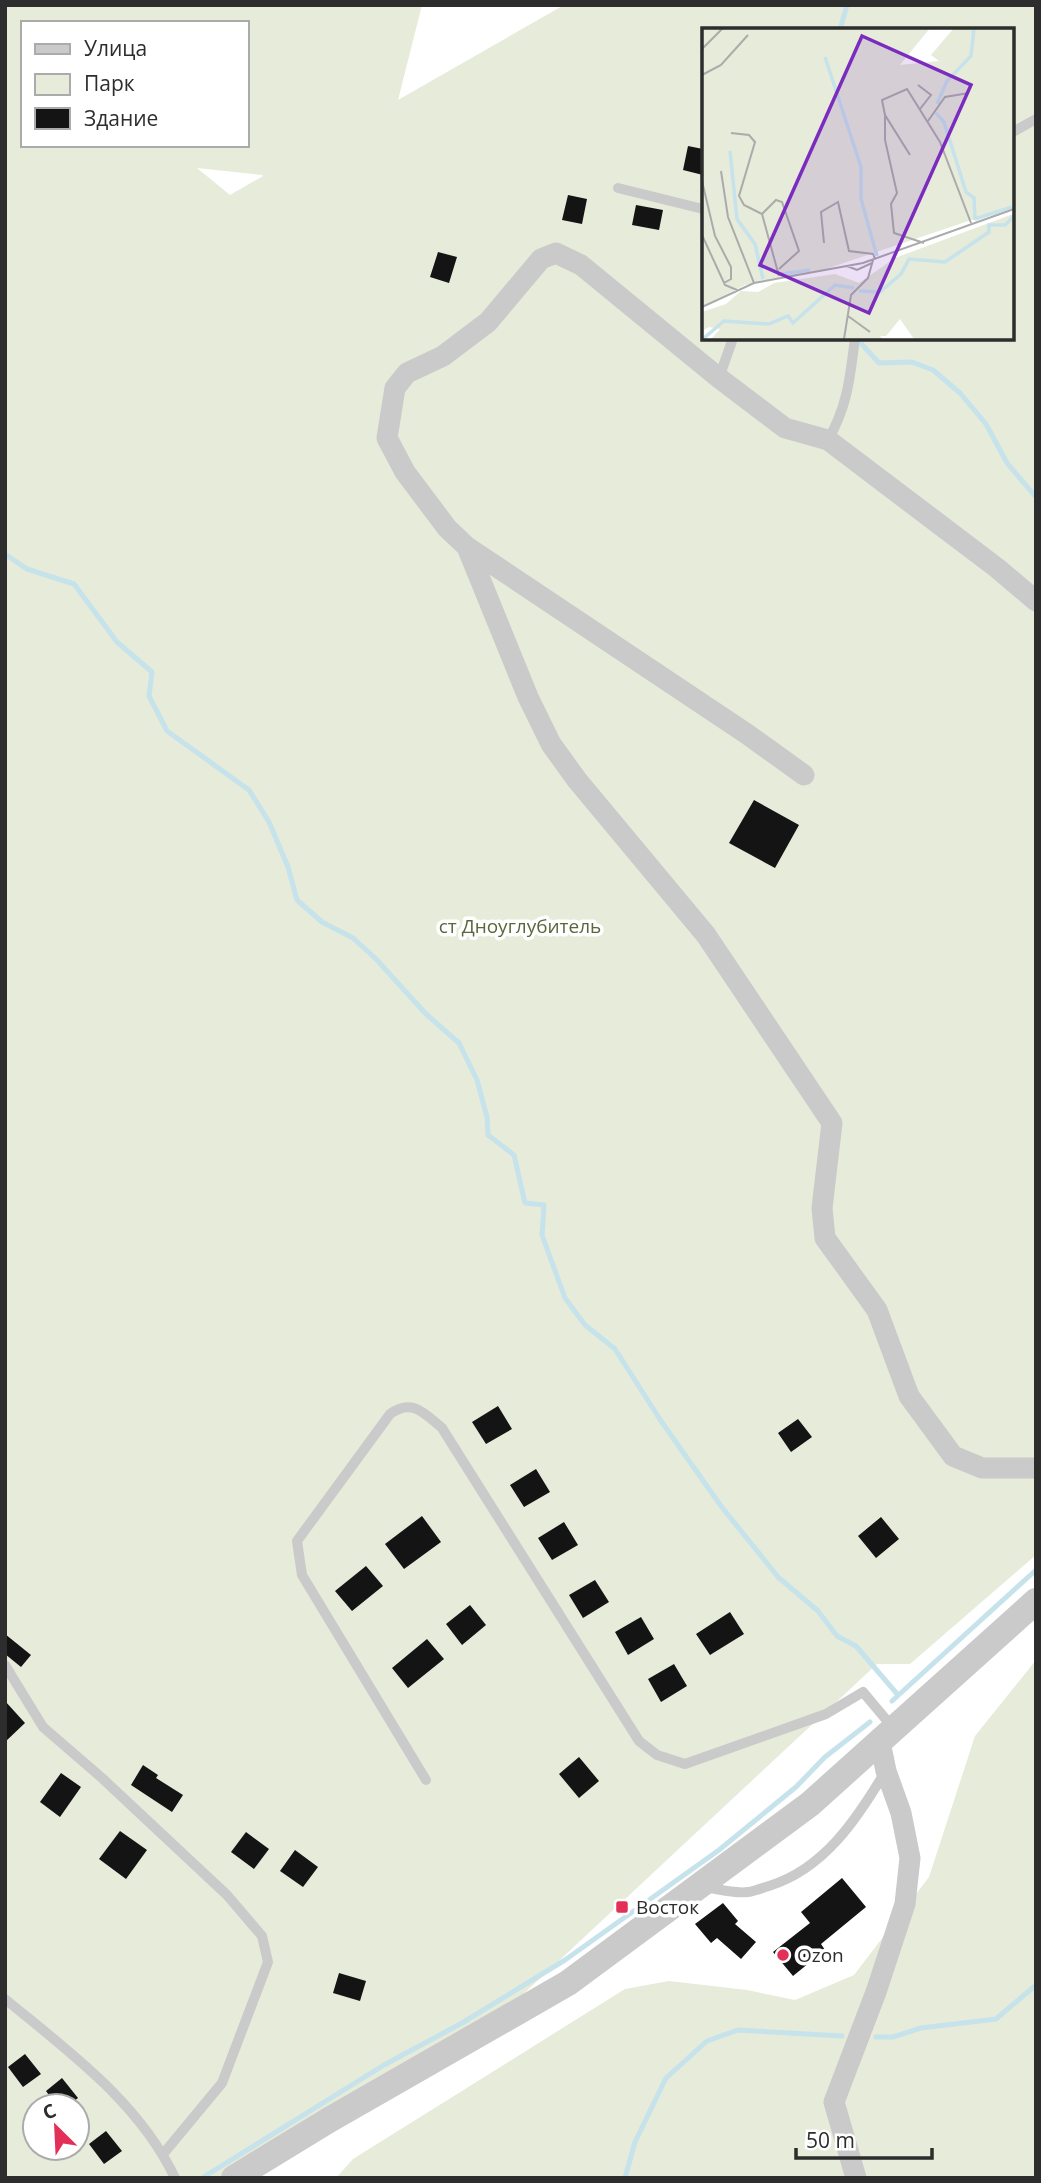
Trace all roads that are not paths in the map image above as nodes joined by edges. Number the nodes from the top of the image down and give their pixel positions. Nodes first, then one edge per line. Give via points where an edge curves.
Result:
1 (1036, 119) edge
2 (1013, 132) edge
3 (618, 188) dead end
4 (702, 209) edge
5 (732, 340) edge
6 (855, 340) edge
7 (719, 378) junction
8 (828, 440) junction
9 (467, 547) junction
10 (1036, 601) edge
11 (804, 775) dead end
12 (1036, 1468) edge
13 (1036, 1601) edge
14 (5, 1665) edge
15 (887, 1735) junction
16 (886, 1771) junction
17 (426, 1780) dead end
18 (699, 1886) junction
19 (5, 1999) edge
20 (164, 2153) junction
21 (175, 2178) edge
22 (234, 2178) edge
23 (856, 2178) edge

1 - 2 lane
3 - 4 lane
5 - 7 lane
6 - 8 lane via 841,416
7 - 8 street via 785,428
7 - 9 street via 582,265 556,253 541,259 488,322 443,356 407,373 395,388 387,438 405,472
8 - 10 street
9 - 11 street
9 - 12 street via 551,744 706,935 832,1123 822,1208 825,1238 877,1310 909,1396 953,1456 982,1468
13 - 15 street
14 - 20 lane via 43,1727 227,1895 262,1936 268,1962 222,2083
15 - 16 street
15 - 17 lane via 863,1692 826,1714 685,1764 657,1755 639,1741 442,1428 422,1411 400,1407 390,1414 297,1541 302,1575
15 - 18 street via 810,1804
16 - 18 lane via 863,1810 811,1865 786,1880 748,1892
16 - 23 street via 910,1858 905,1904 834,2102
18 - 22 street via 568,1983
19 - 20 lane via 104,2082
20 - 21 lane

